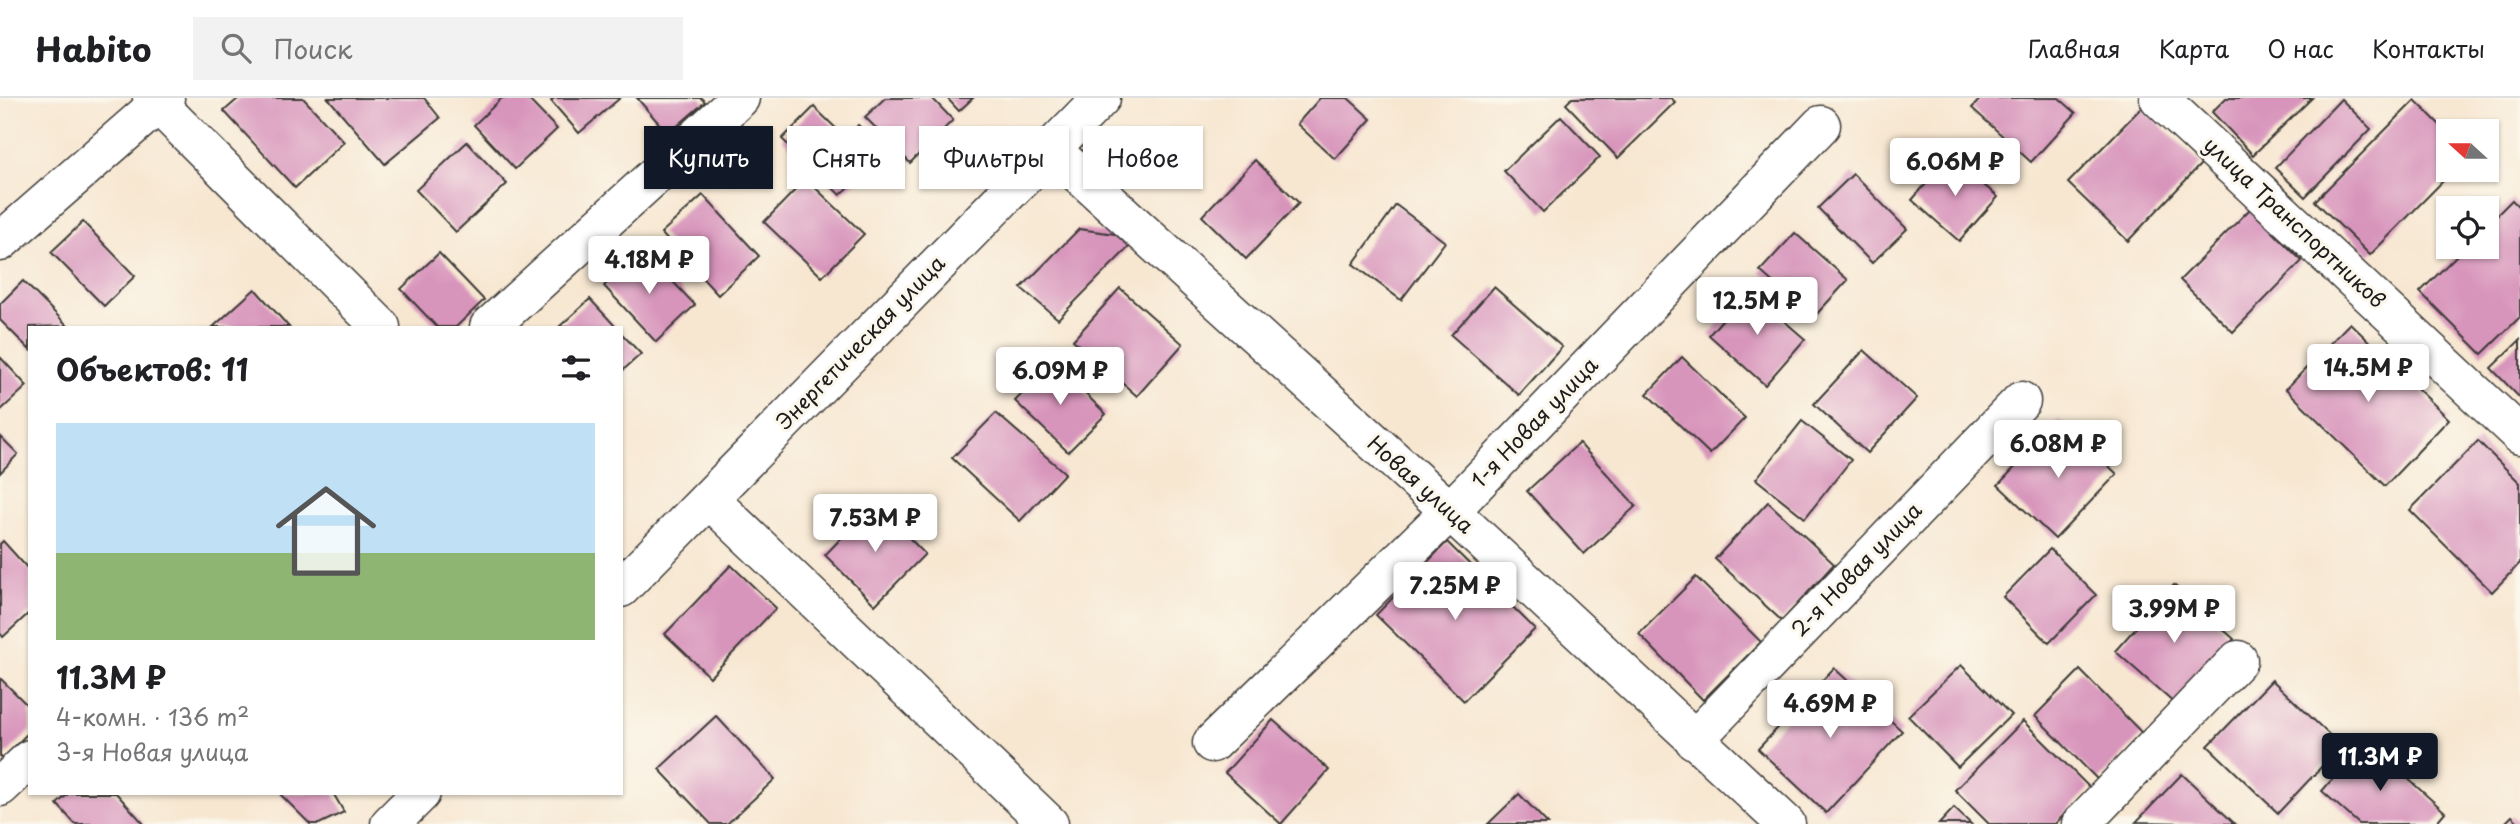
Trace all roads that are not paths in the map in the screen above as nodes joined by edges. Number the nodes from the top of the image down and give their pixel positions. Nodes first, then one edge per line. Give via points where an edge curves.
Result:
1 (740, 98) edge
2 (1101, 98) edge
3 (2159, 98) edge
4 (158, 100) edge
5 (1821, 125) dead end
6 (1069, 131) edge
7 (1069, 165) edge
8 (1012, 189) edge
9 (0, 242) edge
10 (381, 326) edge
11 (490, 326) edge
12 (2021, 401) dead end
13 (2520, 435) edge
14 (709, 499) junction
15 (1450, 511) junction
16 (624, 579) edge
17 (2238, 660) dead end
18 (1694, 740) junction
19 (1212, 743) dead end
20 (28, 760) edge
21 (0, 786) edge
22 (419, 795) edge
23 (390, 824) edge
24 (1049, 824) edge
25 (1786, 824) edge
26 (2081, 824) edge

1 - 11 street
2 - 6 street, Энергетическая улица
3 - 13 street, улица Транспортников
4 - 9 street
4 - 10 street
5 - 15 street, 1-я Новая улица
7 - 15 street, Новая улица
8 - 14 street, Энергетическая улица
12 - 18 street, 2-я Новая улица
14 - 16 street, Энергетическая улица
14 - 24 street
15 - 18 street, Новая улица
15 - 19 street, 1-я Новая улица
17 - 26 street
18 - 25 street, Новая улица
20 - 21 street
22 - 23 street

